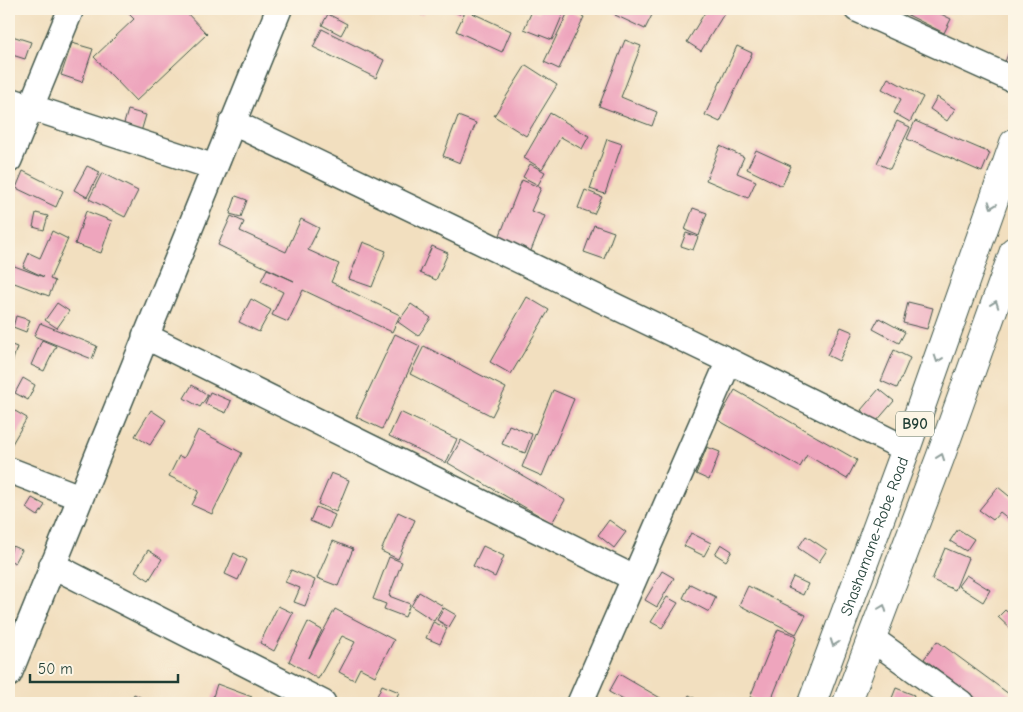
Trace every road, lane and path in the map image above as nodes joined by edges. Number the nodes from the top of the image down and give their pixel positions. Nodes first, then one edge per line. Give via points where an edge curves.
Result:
1 (71, 9) edge
2 (279, 9) edge
3 (857, 9) edge
4 (1014, 80) edge
5 (20, 104) edge
6 (232, 122) junction
7 (1014, 143) edge
8 (9, 160) edge
9 (214, 167) junction
10 (1014, 251) edge
11 (145, 336) junction
12 (729, 361) junction
13 (906, 449) junction
14 (9, 470) edge
15 (79, 497) junction
16 (52, 565) junction
17 (634, 578) junction
18 (871, 638) junction
19 (9, 674) edge
20 (324, 703) edge
21 (580, 703) edge
22 (812, 703) edge
23 (847, 703) edge
24 (961, 703) edge

1 - 5 street
2 - 6 street
3 - 4 street
5 - 8 street
5 - 9 street
6 - 9 street
6 - 12 street
7 -> 13 main road, Shashamane-Robe Road / B90
9 - 11 street
18 -> 10 main road, Shashamane-Robe Road / B90
11 - 15 street
11 - 17 street
12 - 13 street
12 - 17 street
13 -> 22 main road, Shashamane-Robe Road / B90
14 - 15 street
15 - 16 street
16 - 19 street
16 - 20 street
17 - 21 street
18 - 23 main road, Shashamane-Robe Road / B90
18 - 24 street

